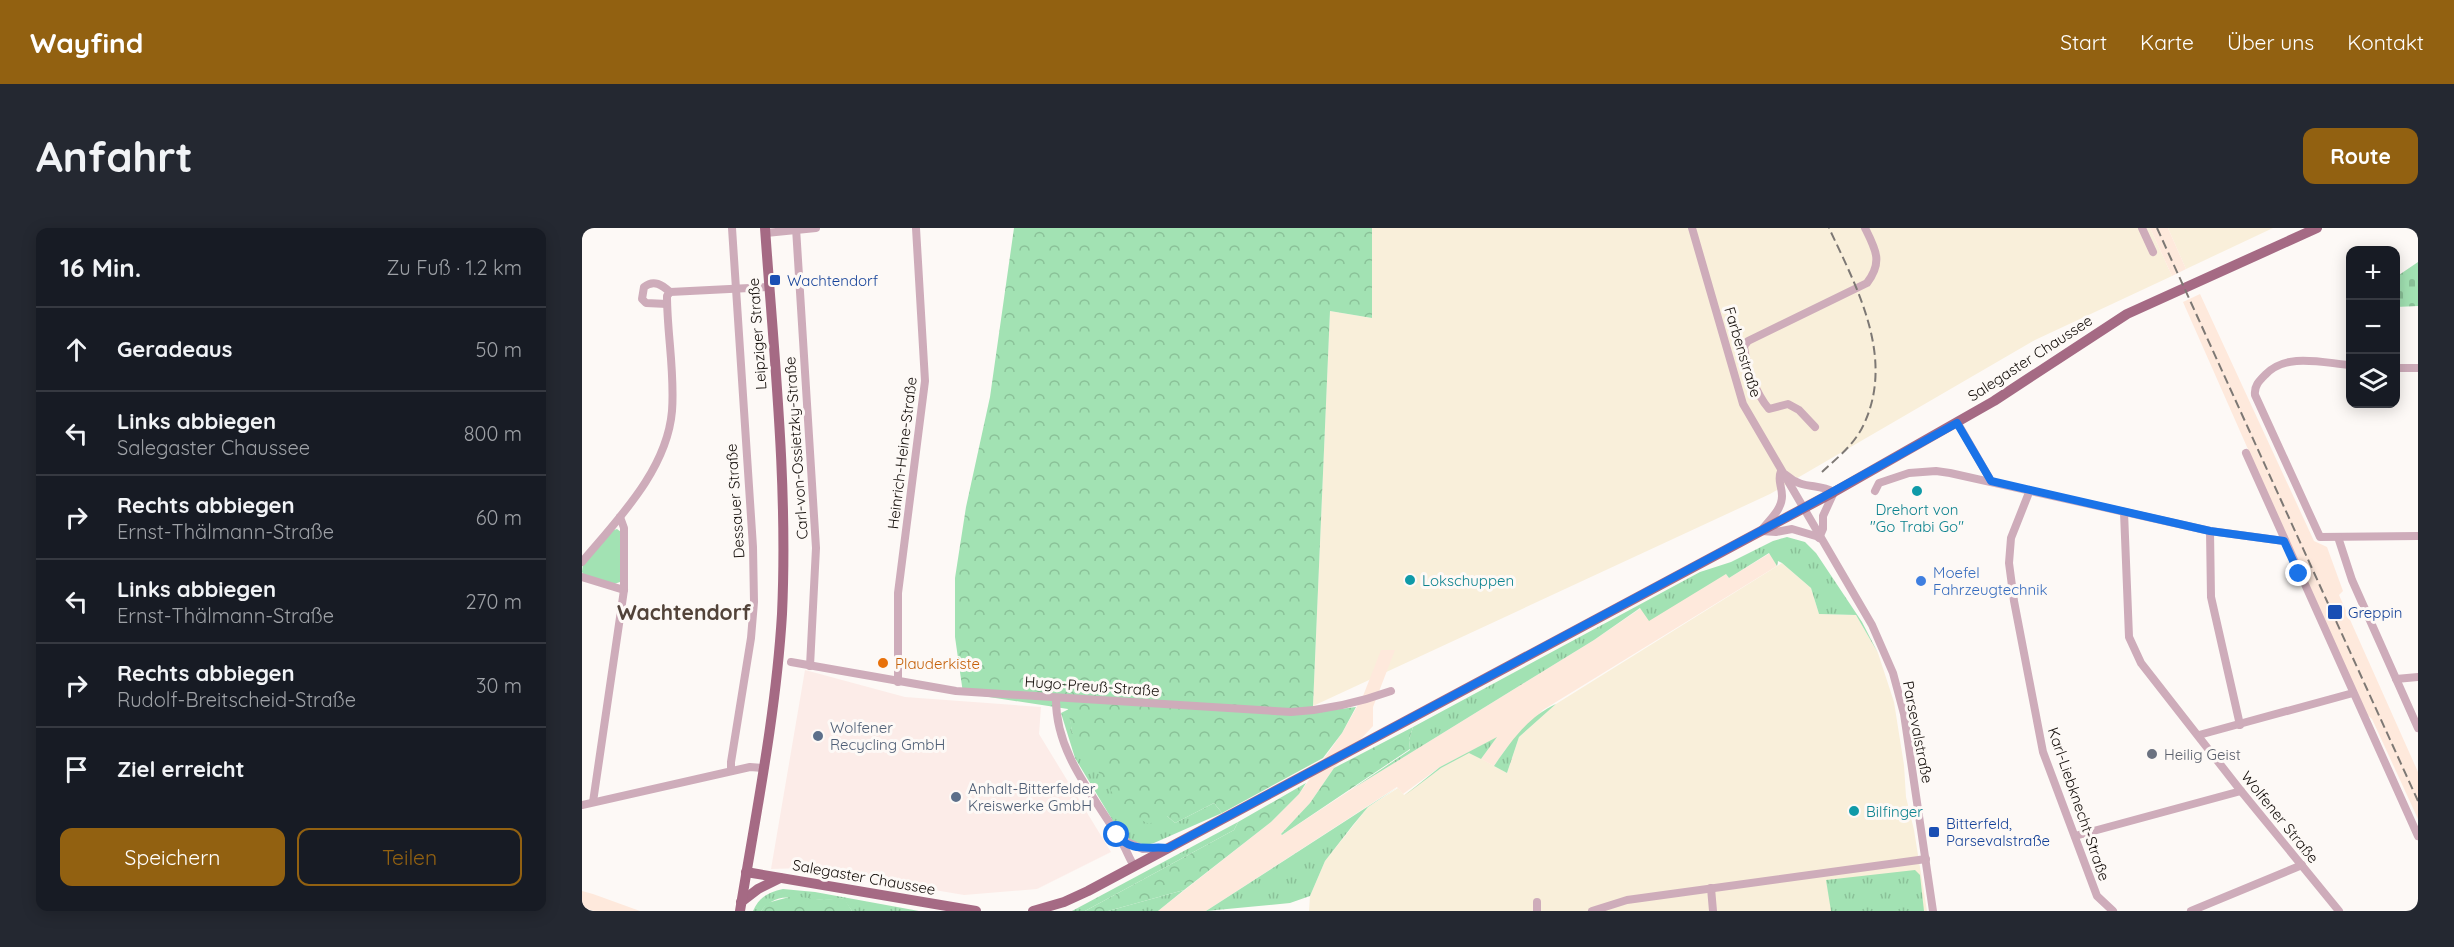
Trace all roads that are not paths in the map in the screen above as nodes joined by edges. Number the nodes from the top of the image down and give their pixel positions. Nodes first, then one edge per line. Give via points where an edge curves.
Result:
1 (732, 228) edge
2 (816, 228) edge
3 (916, 228) edge
4 (1692, 228) edge
5 (1865, 228) edge
6 (2142, 228) edge
7 (2316, 228) edge
8 (796, 229) edge
9 (765, 230) edge
10 (2152, 252) dead end
11 (769, 287) junction
12 (736, 289) junction
13 (670, 292) junction
14 (667, 304) junction
15 (2346, 365) edge
16 (2400, 368) edge
17 (2418, 368) edge
18 (1957, 423) junction
19 (1815, 427) dead end
20 (2246, 453) dead end
21 (1781, 471) junction
22 (1991, 481) junction
23 (2030, 490) junction
24 (1875, 491) dead end
25 (1834, 492) junction
26 (1803, 508) junction
27 (2124, 512) junction
28 (620, 517) junction
29 (1761, 531) junction
30 (2210, 531) junction
31 (2418, 536) edge
32 (2338, 537) junction
33 (1819, 538) junction
34 (2284, 541) junction
35 (582, 562) edge
36 (582, 578) edge
37 (624, 590) junction
38 (791, 662) dead end
39 (810, 666) junction
40 (2418, 677) edge
41 (2396, 679) junction
42 (898, 682) junction
43 (1391, 691) dead end
44 (2353, 693) junction
45 (1056, 698) junction
46 (2240, 725) junction
47 (2418, 729) edge
48 (2199, 735) junction
49 (764, 768) junction
50 (731, 771) junction
51 (2241, 791) junction
52 (593, 802) junction
53 (582, 805) edge
54 (2075, 836) junction
55 (2418, 836) edge
56 (1120, 839) junction
57 (1168, 848) junction
58 (1926, 859) junction
59 (2302, 865) junction
60 (1134, 866) junction
61 (746, 872) junction
62 (780, 878) junction
63 (1711, 888) junction
64 (740, 907) edge
65 (976, 911) edge
66 (1033, 911) edge
67 (1592, 911) edge
68 (1713, 911) edge
69 (1934, 911) edge
70 (2113, 911) edge
71 (2191, 911) edge
72 (2339, 911) edge

1 - 12 street, Dessauer Straße
2 - 8 street
3 - 42 street, Heinrich-Heine-Straße via 925,381 898,593
4 - 21 street, Farbenstraße via 1743,404
5 - 19 street via 1878,262 1867,283 1749,340 1744,346 1762,401 1769,409 1788,404
6 - 10 street
7 - 18 main road, Salegaster Chaussee via 2127,314
8 - 9 street
8 - 39 street, Carl-von-Ossietzky-Straße via 816,548
9 - 11 main road, Leipziger Straße
11 - 12 street
11 - 49 main road, Leipziger Straße via 783,512 782,616
12 - 13 street
12 - 50 street, Dessauer Straße via 754,602
13 - 14 street
13 - 14 street via 656,283 644,287 642,299 646,303
14 - 28 street via 672,412 653,470
15 - 32 street via 2284,362 2272,368 2254,389 2313,525 2320,537
16 - 17 street
18 - 22 street
18 - 25 main road, Salegaster Chaussee
20 - 34 street
21 - 25 street via 1798,484
21 - 26 street, Farbenstraße
21 - 29 street via 1780,506
22 - 23 street
22 - 24 street via 1922,471 1886,480
23 - 27 street
23 - 54 street, Karl-Liebknecht-Straße via 2012,538 2010,573 2043,752
25 - 26 main road, Salegaster Chaussee
25 - 33 street via 1823,516
26 - 29 main road, Salegaster Chaussee
26 - 33 street, Parsevalstraße
27 - 30 street
27 - 48 street, Wolfener Straße via 2130,637 2141,663
28 - 35 street
28 - 37 street via 624,528
29 - 33 street via 1792,529
29 - 57 main road, Salegaster Chaussee
30 - 34 street
30 - 46 street via 2211,597
31 - 32 street
32 - 41 street via 2352,580
33 - 58 street, Parsevalstraße via 1877,634 1893,673 1904,714
34 - 44 street
36 - 37 street
37 - 52 street
38 - 39 street, Hugo-Preuß-Straße
39 - 42 street, Hugo-Preuß-Straße
40 - 41 street
41 - 47 street
42 - 45 street, Hugo-Preuß-Straße via 956,691
43 - 45 street, Hugo-Preuß-Straße via 1353,704 1291,712
44 - 46 street
44 - 55 street
45 - 56 street via 1058,724 1070,757
46 - 48 street
48 - 51 street, Wolfener Straße
49 - 50 street
49 - 61 main road, Leipziger Straße
50 - 52 street
51 - 54 street
51 - 59 street, Wolfener Straße
52 - 53 street
54 - 70 street, Karl-Liebknecht-Straße via 2097,896
56 - 57 street via 1137,848
56 - 60 street
57 - 60 main road, Salegaster Chaussee
58 - 63 street
58 - 69 street, Parsevalstraße
59 - 71 street
59 - 72 street, Wolfener Straße
60 - 66 main road, Salegaster Chaussee via 1064,902
61 - 62 main road, Salegaster Chaussee
61 - 64 main road, Leipziger Straße
62 - 64 main road via 758,889
62 - 65 main road, Salegaster Chaussee
63 - 67 street via 1627,900
63 - 68 street

